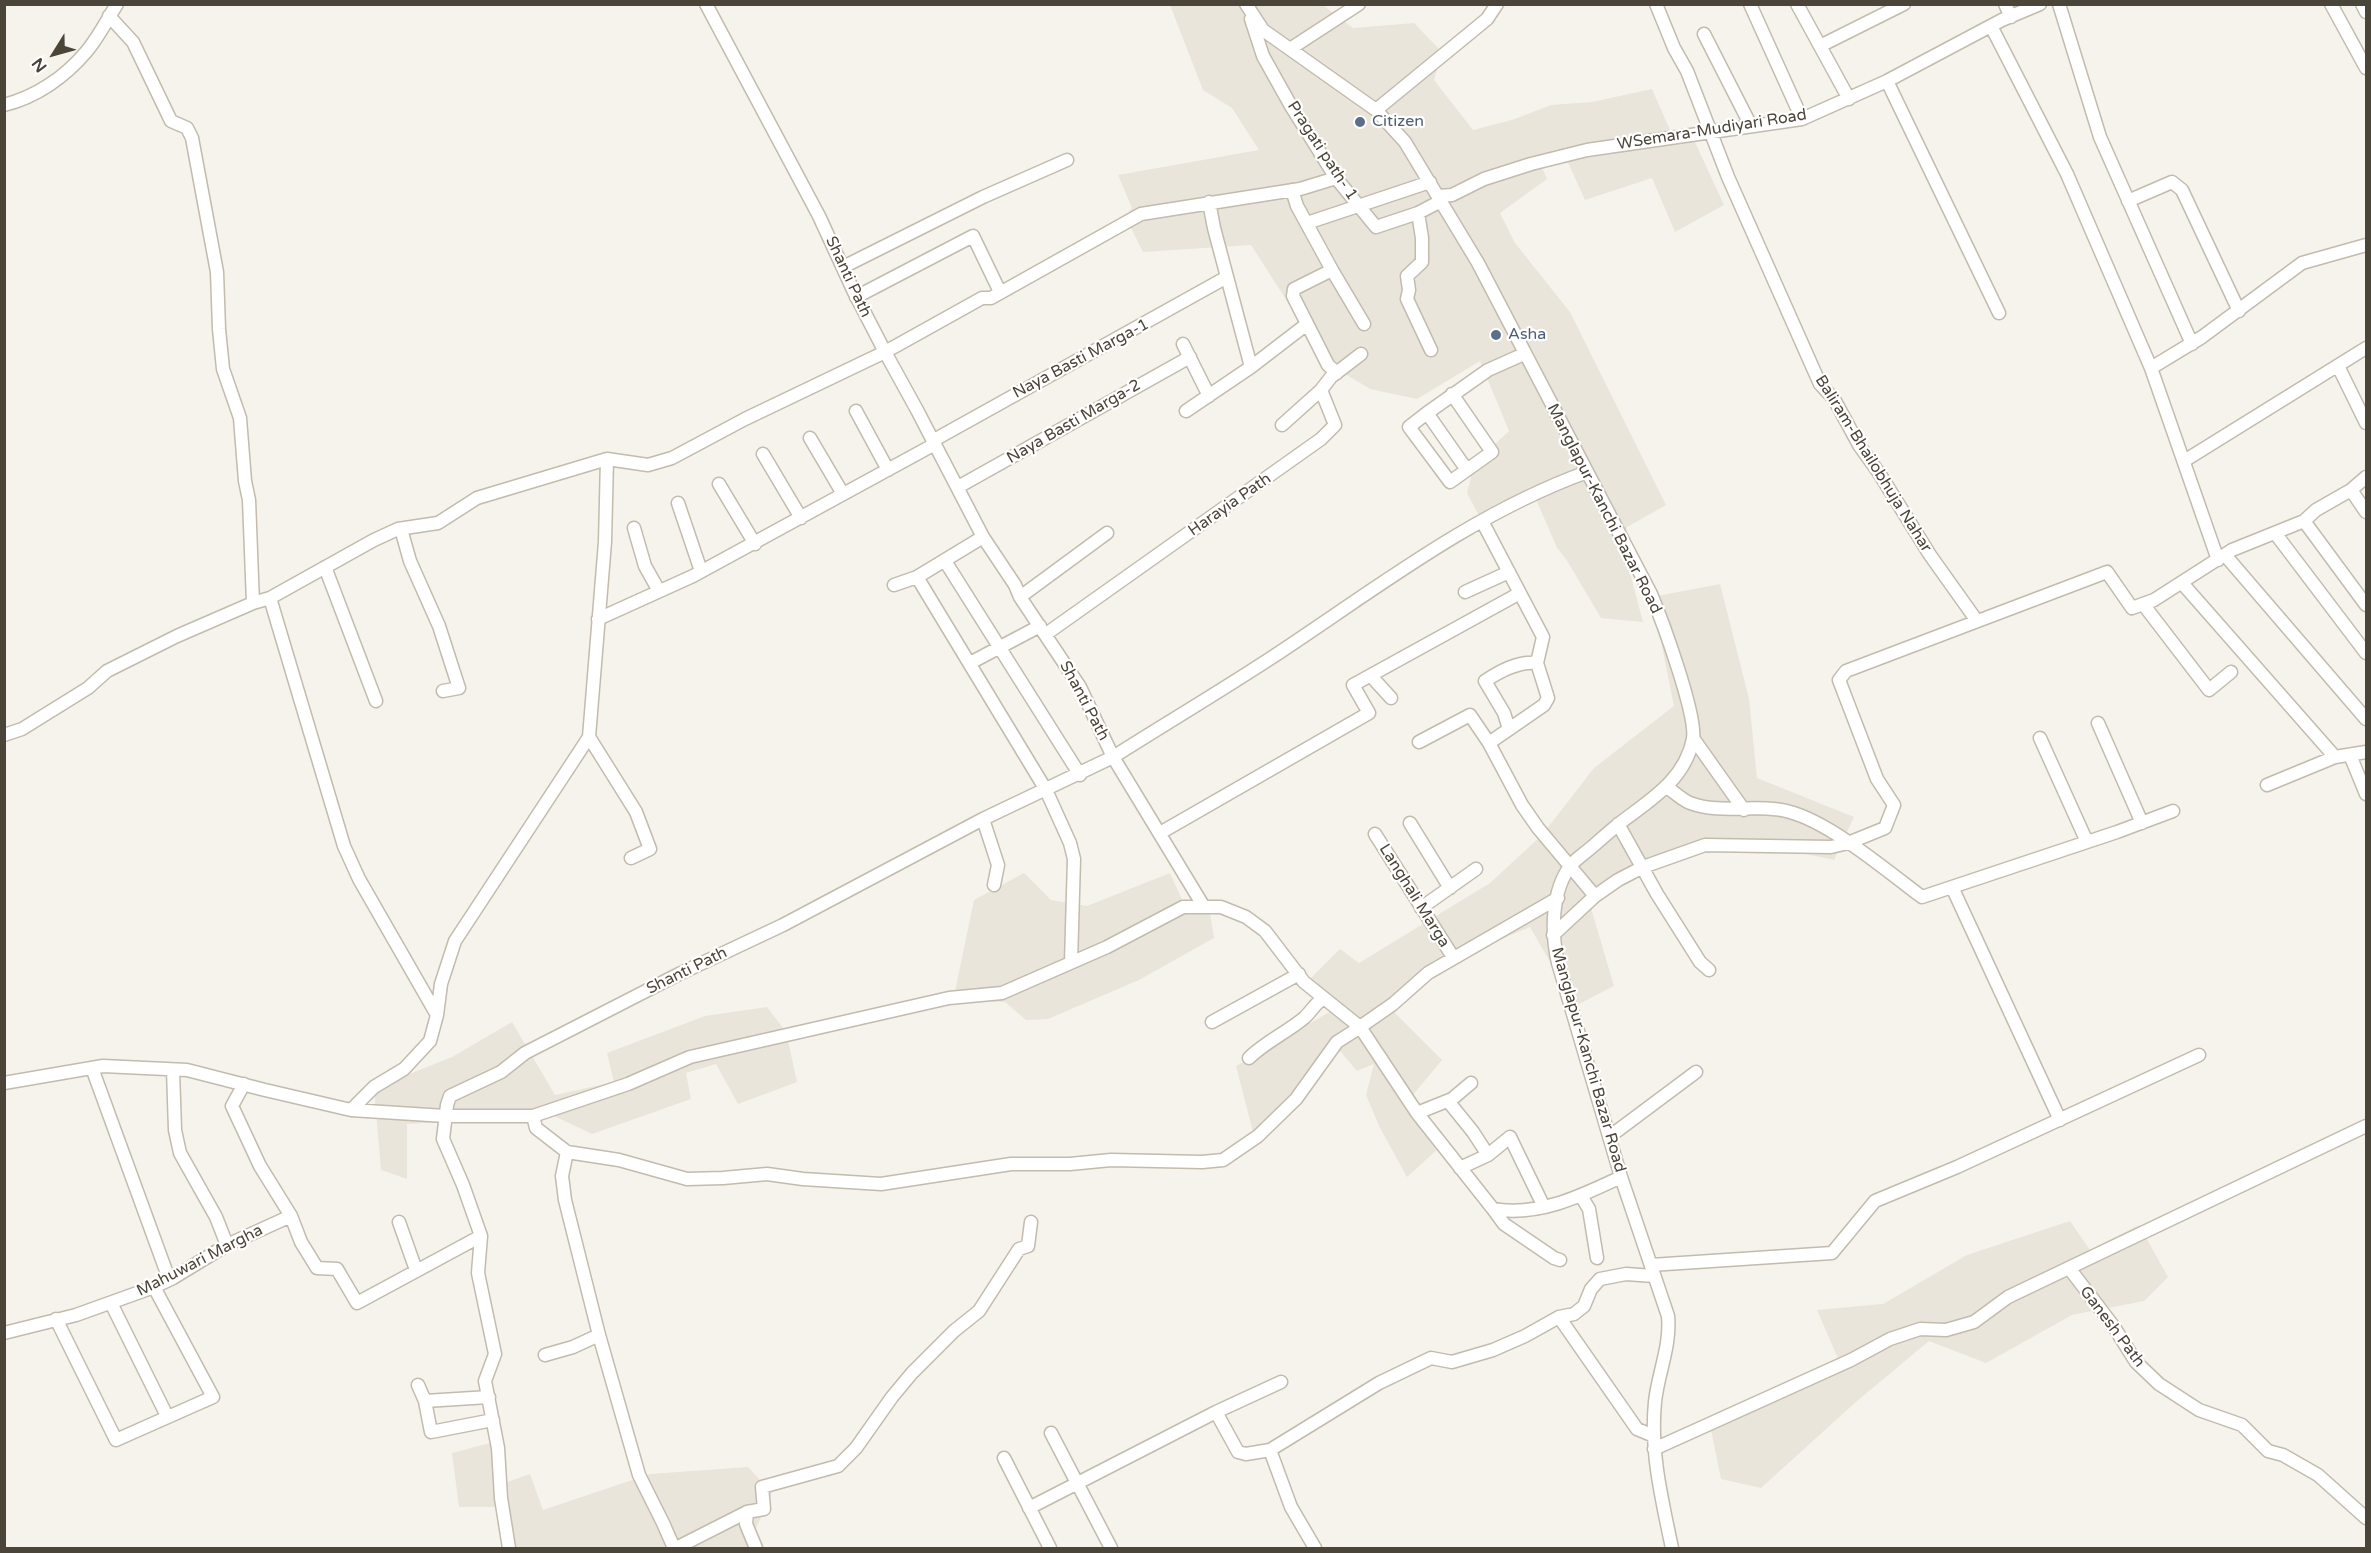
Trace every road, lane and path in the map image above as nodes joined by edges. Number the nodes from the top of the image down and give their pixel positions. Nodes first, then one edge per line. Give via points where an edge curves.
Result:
1 (117, 4) edge
2 (706, 4) edge
3 (1359, 4) edge
4 (1497, 4) edge
5 (1656, 4) edge
6 (1750, 4) edge
7 (1797, 4) edge
8 (1904, 4) edge
9 (2005, 4) edge
10 (2040, 4) edge
11 (2059, 4) edge
12 (2331, 4) edge
13 (2362, 4) edge
14 (1246, 5) edge
15 (2367, 12) edge
16 (109, 16) junction
17 (2011, 17) junction
18 (1991, 26) junction
19 (1704, 34) dead end
20 (1820, 46) junction
21 (1290, 49) junction
22 (2367, 68) edge
23 (1887, 81) junction
24 (1849, 99) junction
25 (4, 105) edge
26 (1376, 110) junction
27 (1802, 119) junction
28 (1751, 126) junction
29 (1712, 133) junction
30 (1067, 160) dead end
31 (1336, 178) junction
32 (1430, 182) junction
33 (1292, 190) junction
34 (1440, 198) junction
35 (2128, 201) junction
36 (1209, 202) junction
37 (1358, 207) junction
38 (1418, 213) junction
39 (1307, 224) junction
40 (2367, 245) edge
41 (843, 267) junction
42 (1332, 270) junction
43 (1227, 277) junction
44 (1000, 292) junction
45 (856, 297) junction
46 (2239, 311) junction
47 (1999, 313) dead end
48 (1307, 324) junction
49 (1364, 324) dead end
50 (1183, 344) dead end
51 (2192, 344) junction
52 (2367, 348) edge
53 (1431, 350) dead end
54 (885, 352) junction
55 (1361, 354) dead end
56 (1524, 354) junction
57 (1190, 357) junction
58 (2338, 366) junction
59 (1251, 367) junction
60 (2151, 368) junction
61 (1337, 373) junction
62 (1321, 390) junction
63 (1452, 394) junction
64 (1209, 396) junction
65 (856, 411) dead end
66 (1186, 411) dead end
67 (1426, 413) junction
68 (2367, 423) edge
69 (1282, 425) dead end
70 (810, 438) dead end
71 (934, 442) junction
72 (763, 454) dead end
73 (607, 459) junction
74 (2184, 461) junction
75 (888, 470) junction
76 (1467, 470) junction
77 (1587, 472) junction
78 (2367, 477) edge
79 (719, 484) dead end
80 (958, 487) junction
81 (2351, 490) junction
82 (843, 494) junction
83 (678, 503) dead end
84 (2367, 512) edge
85 (801, 518) junction
86 (1482, 521) junction
87 (2304, 521) junction
88 (634, 528) dead end
89 (400, 529) junction
90 (1107, 533) dead end
91 (2275, 533) junction
92 (983, 537) junction
93 (755, 544) junction
94 (2221, 558) junction
95 (945, 561) junction
96 (325, 567) junction
97 (701, 571) junction
98 (1509, 572) junction
99 (917, 577) junction
100 (2182, 583) junction
101 (894, 585) dead end
102 (659, 591) junction
103 (1465, 592) dead end
104 (1520, 593) junction
105 (1020, 597) junction
106 (270, 598) junction
107 (253, 603) junction
108 (2143, 604) junction
109 (2367, 605) edge
110 (598, 618) junction
111 (1977, 621) junction
112 (1043, 630) junction
113 (1000, 648) junction
114 (2367, 653) edge
115 (970, 663) junction
116 (1537, 663) junction
117 (2231, 672) dead end
118 (1371, 676) junction
119 (442, 691) dead end
120 (1391, 698) dead end
121 (376, 701) dead end
122 (2367, 719) edge
123 (2098, 723) dead end
124 (1509, 729) junction
125 (6, 732) edge
126 (589, 737) junction
127 (1693, 738) junction
128 (2040, 738) dead end
129 (1419, 742) dead end
130 (1489, 743) junction
131 (2367, 752) edge
132 (2350, 755) junction
133 (1113, 757) junction
134 (2335, 757) junction
135 (1080, 775) junction
136 (2267, 785) dead end
137 (1667, 787) junction
138 (1046, 790) junction
139 (2367, 794) edge
140 (1744, 810) junction
141 (2173, 811) dead end
142 (983, 819) junction
143 (1410, 823) dead end
144 (2142, 823) junction
145 (1618, 824) junction
146 (1160, 833) junction
147 (1375, 834) dead end
148 (2087, 842) junction
149 (1848, 843) junction
150 (631, 858) dead end
151 (1571, 866) junction
152 (1643, 867) junction
153 (1476, 869) dead end
154 (994, 885) dead end
155 (1952, 887) junction
156 (1450, 888) junction
157 (1595, 896) junction
158 (1558, 898) junction
159 (1204, 907) junction
160 (1421, 908) junction
161 (1553, 935) junction
162 (1453, 957) junction
163 (1071, 962) junction
164 (1709, 970) dead end
165 (1299, 974) junction
166 (1324, 998) junction
167 (437, 1015) junction
168 (1212, 1022) dead end
169 (1360, 1028) junction
170 (2199, 1055) dead end
171 (1249, 1058) dead end
172 (92, 1068) junction
173 (173, 1070) junction
174 (1696, 1072) dead end
175 (4, 1083) edge
176 (1471, 1083) dead end
177 (244, 1084) junction
178 (1448, 1101) junction
179 (351, 1110) junction
180 (1417, 1113) junction
181 (445, 1116) junction
182 (533, 1116) junction
183 (2060, 1120) junction
184 (2367, 1126) edge
185 (1610, 1137) junction
186 (567, 1152) junction
187 (1488, 1155) junction
188 (1460, 1168) junction
189 (1621, 1177) junction
190 (1581, 1196) junction
191 (1544, 1207) junction
192 (1493, 1209) junction
193 (291, 1216) junction
194 (399, 1222) dead end
195 (1031, 1222) dead end
196 (481, 1236) junction
197 (227, 1245) junction
198 (1597, 1258) dead end
199 (1560, 1260) dead end
200 (2069, 1268) junction
201 (416, 1270) junction
202 (1653, 1270) junction
203 (170, 1280) junction
204 (154, 1287) junction
205 (111, 1303) junction
206 (1559, 1317) junction
207 (56, 1319) junction
208 (4, 1334) edge
209 (599, 1335) junction
210 (545, 1354) dead end
211 (1281, 1382) dead end
212 (418, 1385) dead end
213 (489, 1398) junction
214 (425, 1401) junction
215 (1216, 1412) junction
216 (167, 1416) junction
217 (493, 1420) junction
218 (1051, 1433) dead end
219 (1654, 1436) junction
220 (1654, 1449) junction
221 (1270, 1450) junction
222 (1004, 1458) dead end
223 (1079, 1484) junction
224 (1029, 1509) junction
225 (747, 1512) junction
226 (2365, 1514) edge
227 (509, 1548) edge
228 (675, 1548) edge
229 (756, 1548) edge
230 (1050, 1548) edge
231 (1111, 1548) edge
232 (1315, 1548) edge
233 (1672, 1548) edge

1 - 16 street
2 - 41 street, Shanti Path
3 - 21 street
4 - 26 street via 1487,19
5 - 29 street, Baliram-Bhailobhuja Nahar
6 - 27 street
7 - 20 street
8 - 20 street
9 - 17 street
10 - 17 street, WSemara-Mudiyari Road
11 - 35 street via 2100,137
12 - 22 street
13 - 15 street
14 - 21 street, Manglapur-Kanchi Bazar Road via 1263,30
14 - 31 street, Pragati path- 1 via 1263,56
16 - 25 street via 86,52 50,86
16 - 107 street via 133,42 171,121 187,128 192,138 217,272 223,369 240,418 249,500
17 - 18 street, WSemara-Mudiyari Road
18 - 23 street, WSemara-Mudiyari Road
18 - 60 street via 2067,174
19 - 28 street
20 - 24 street
21 - 26 street, Manglapur-Kanchi Bazar Road
23 - 24 street, WSemara-Mudiyari Road
23 - 47 street
24 - 27 street, WSemara-Mudiyari Road
26 - 32 street, Manglapur-Kanchi Bazar Road via 1405,142
27 - 28 street, WSemara-Mudiyari Road
28 - 29 street, WSemara-Mudiyari Road
29 - 34 street, WSemara-Mudiyari Road via 1587,150 1484,179
29 - 111 street, Baliram-Bhailobhuja Nahar via 1820,384 1834,399 1859,445
30 - 41 street
31 - 33 street
31 - 37 street, Pragati path- 1
32 - 34 street, Manglapur-Kanchi Bazar Road
32 - 37 street
33 - 36 street
33 - 39 street
34 - 38 street, Pragati path- 1
34 - 56 street, Manglapur-Kanchi Bazar Road
35 - 46 street via 2172,182 2182,190
35 - 51 street
36 - 43 street
36 - 44 street via 1142,213
37 - 38 street, Pragati path- 1 via 1376,227
37 - 39 street
38 - 53 street via 1422,262 1407,276 1407,299
39 - 42 street
40 - 46 street via 2302,264
41 - 45 street, Shanti Path
42 - 48 street via 1294,289 1293,296
42 - 49 street
43 - 59 street
43 - 71 street, Naya Basti Marga-1
44 - 45 street via 973,236
44 - 54 street via 982,298
45 - 54 street, Shanti Path
46 - 51 street
48 - 59 street
48 - 61 street via 1328,365
50 - 57 street
51 - 60 street
52 - 58 street
54 - 71 street, Shanti Path
54 - 73 street via 672,458 648,465
55 - 61 street
56 - 63 street via 1488,370
56 - 77 street, Manglapur-Kanchi Bazar Road
57 - 64 street
57 - 80 street, Naya Basti Marga-2
58 - 68 street
58 - 74 street
59 - 64 street
60 - 74 street
61 - 62 street
62 - 69 street
62 - 112 street, Harayia Path via 1335,425 1321,439
63 - 67 street
63 - 76 street via 1492,452
64 - 66 street
65 - 75 street
67 - 76 street
67 - 76 street via 1409,427 1450,482
70 - 82 street
71 - 75 street, Naya Basti Marga-1
71 - 80 street, Shanti Path
72 - 85 street
73 - 89 street via 477,498 438,523
73 - 110 street
74 - 94 street
75 - 82 street, Naya Basti Marga-1
77 - 86 street
77 - 127 street, Manglapur-Kanchi Bazar Road via 1661,619 1690,712
78 - 81 street
79 - 93 street
80 - 92 street, Shanti Path
81 - 84 street
81 - 87 street
82 - 85 street, Naya Basti Marga-1
83 - 97 street
85 - 93 street, Naya Basti Marga-1
86 - 98 street
86 - 133 street
87 - 91 street
87 - 109 street
88 - 102 street via 645,566
89 - 96 street
89 - 119 street via 459,688
90 - 105 street
91 - 94 street
91 - 114 street
92 - 95 street
92 - 105 street, Shanti Path
93 - 97 street, Naya Basti Marga-1
94 - 100 street
94 - 122 street
95 - 99 street
95 - 113 street
96 - 106 street
96 - 121 street
97 - 102 street, Naya Basti Marga-1
98 - 103 street
98 - 104 street
99 - 101 street
99 - 115 street
100 - 108 street
100 - 134 street
102 - 110 street, Naya Basti Marga-1
104 - 116 street via 1543,637
104 - 118 street
105 - 112 street, Shanti Path
106 - 107 street
106 - 167 street via 344,846
107 - 125 street via 107,671 88,688 22,729
108 - 111 street via 2132,608 2107,572
108 - 117 street via 2209,690
110 - 126 street
111 - 149 street via 1861,664 1846,671 1839,680 1877,779 1894,805 1885,828
112 - 113 street
112 - 133 street, Shanti Path via 1080,687
113 - 115 street
113 - 135 street
115 - 138 street
116 - 124 street via 1548,698
116 - 124 street via 1500,671 1485,681
118 - 120 street
118 - 146 street via 1353,686 1369,713
123 - 144 street
124 - 130 street
126 - 150 street via 636,812 650,849
126 - 167 street via 455,941 441,984
127 - 137 street, Manglapur-Kanchi Bazar Road via 1682,767
127 - 140 street
128 - 148 street
129 - 130 street via 1470,715
130 - 151 street via 1522,805
131 - 132 street
132 - 134 street
132 - 139 street
133 - 135 street, Shanti Path
133 - 146 street
134 - 136 street
135 - 138 street, Shanti Path
137 - 140 street via 1688,802
137 - 145 street, Manglapur-Kanchi Bazar Road
138 - 142 street, Shanti Path
138 - 163 street via 1074,859
140 - 149 street via 1792,813
141 - 144 street
142 - 154 street via 998,865
142 - 181 street, Shanti Path via 525,1053 501,1072 450,1096
143 - 156 street
144 - 148 street
145 - 151 street, Manglapur-Kanchi Bazar Road
145 - 152 street
146 - 159 street
147 - 160 street, Langhali Marga
148 - 155 street
149 - 152 street via 1831,848 1705,845
149 - 155 street via 1922,897
151 - 157 street
151 - 158 street, Manglapur-Kanchi Bazar Road
152 - 157 street
152 - 164 street
153 - 156 street
155 - 183 street
156 - 160 street
157 - 161 street
158 - 161 street, Manglapur-Kanchi Bazar Road
158 - 162 street
159 - 163 street via 1184,907
159 - 165 street via 1221,907 1246,917 1265,931
160 - 162 street, Langhali Marga
161 - 185 street, Manglapur-Kanchi Bazar Road
162 - 169 street
163 - 182 street via 1002,993 949,998 690,1057 628,1084
165 - 166 street
165 - 168 street
166 - 169 street
166 - 171 street via 1304,1018
167 - 179 street via 430,1041 411,1062
169 - 180 street
169 - 186 street via 1337,1042 1282,1114 1223,1160 1011,1164 881,1184 767,1174 687,1179 619,1160
170 - 183 street
172 - 173 street
172 - 175 street
172 - 203 street
173 - 177 street
173 - 197 street via 174,1130 180,1153
174 - 185 street
176 - 178 street
177 - 179 street
177 - 193 street via 232,1106 260,1166
178 - 180 street
178 - 187 street
179 - 181 street
180 - 188 street
181 - 182 street
181 - 196 street via 443,1138
182 - 186 street via 536,1128
183 - 202 street via 1875,1201 1832,1253
184 - 200 street
185 - 189 street, Manglapur-Kanchi Bazar Road
186 - 209 street via 562,1176 566,1200
187 - 188 street
187 - 191 street via 1510,1137
188 - 192 street
189 - 190 street
189 - 202 street, Manglapur-Kanchi Bazar Road
190 - 191 street
190 - 198 street via 1589,1209
191 - 192 street via 1513,1213
192 - 199 street via 1504,1224
193 - 197 street, Mahuwari Margha
193 - 201 street via 317,1268 337,1269 357,1303
194 - 201 street
195 - 225 street via 1028,1246 1019,1249 980,1311 954,1330 912,1372 856,1448 838,1466 762,1487 764,1509
196 - 201 street
196 - 213 street via 478,1273 495,1354 485,1381
197 - 203 street, Mahuwari Margha
200 - 220 street via 2008,1297 1974,1322 1947,1330 1920,1329 1890,1339
200 - 226 street, Ganesh Path via 2136,1362 2159,1384 2199,1410 2242,1425 2268,1451 2318,1475
202 - 206 street via 1600,1279 1591,1288 1584,1306 1574,1314
202 - 219 street, Manglapur-Kanchi Bazar Road via 1670,1333 1655,1400
203 - 204 street, Mahuwari Margha
204 - 205 street, Mahuwari Margha
204 - 216 street via 213,1397
205 - 207 street, Mahuwari Margha
205 - 216 street
206 - 219 street via 1637,1429
206 - 221 street via 1493,1350 1452,1362 1431,1358 1379,1383
207 - 208 street, Mahuwari Margha
207 - 216 street via 116,1440
209 - 210 street
209 - 228 street via 639,1475
211 - 215 street
212 - 214 street
213 - 214 street
213 - 217 street
214 - 217 street via 431,1432
215 - 221 street via 1238,1452
215 - 223 street
217 - 227 street
218 - 223 street
219 - 220 street, Manglapur-Kanchi Bazar Road
220 - 233 street, Manglapur-Kanchi Bazar Road
221 - 232 street via 1291,1507
222 - 224 street
223 - 224 street
223 - 231 street
224 - 230 street
225 - 228 street
225 - 229 street via 746,1524

